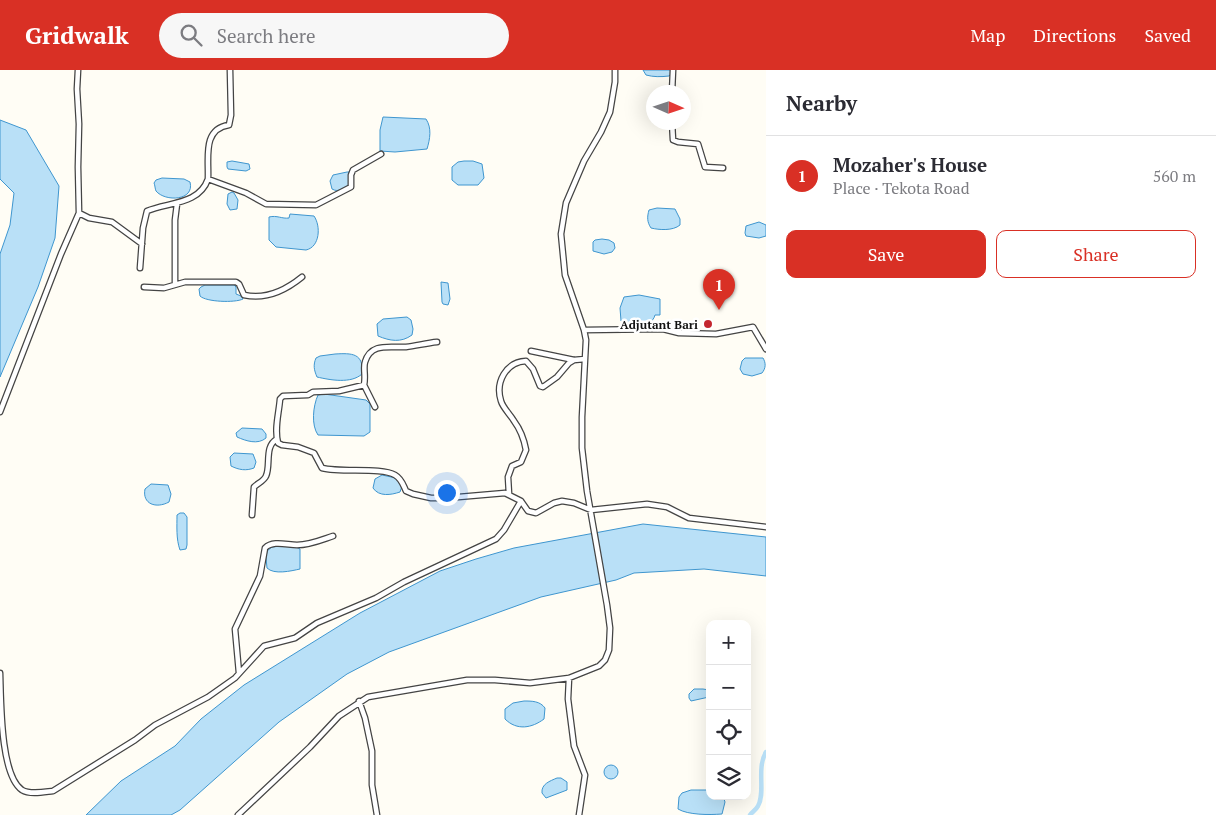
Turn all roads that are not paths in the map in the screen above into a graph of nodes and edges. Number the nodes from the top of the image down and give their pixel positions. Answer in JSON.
{"nodes":[{"id":1,"x":78,"y":70,"type":"edge"},
{"id":2,"x":230,"y":70,"type":"edge"},
{"id":3,"x":615,"y":70,"type":"edge"},
{"id":4,"x":674,"y":70,"type":"edge"},
{"id":5,"x":673,"y":85,"type":"edge"},
{"id":6,"x":672,"y":130,"type":"edge"},
{"id":7,"x":381,"y":154,"type":"dead end"},
{"id":8,"x":723,"y":168,"type":"dead end"},
{"id":9,"x":208,"y":179,"type":"junction"},
{"id":10,"x":177,"y":204,"type":"junction"},
{"id":11,"x":79,"y":212,"type":"junction"},
{"id":12,"x":142,"y":244,"type":"junction"},
{"id":13,"x":140,"y":268,"type":"dead end"},
{"id":14,"x":302,"y":277,"type":"dead end"},
{"id":15,"x":175,"y":284,"type":"junction"},
{"id":16,"x":144,"y":286,"type":"dead end"},
{"id":17,"x":584,"y":330,"type":"junction"},
{"id":18,"x":437,"y":342,"type":"dead end"},
{"id":19,"x":766,"y":349,"type":"edge"},
{"id":20,"x":531,"y":351,"type":"dead end"},
{"id":21,"x":585,"y":359,"type":"junction"},
{"id":22,"x":574,"y":360,"type":"junction"},
{"id":23,"x":364,"y":385,"type":"junction"},
{"id":24,"x":375,"y":407,"type":"dead end"},
{"id":25,"x":0,"y":412,"type":"edge"},
{"id":26,"x":277,"y":440,"type":"junction"},
{"id":27,"x":508,"y":494,"type":"junction"},
{"id":28,"x":521,"y":501,"type":"junction"},
{"id":29,"x":591,"y":510,"type":"junction"},
{"id":30,"x":252,"y":515,"type":"dead end"},
{"id":31,"x":766,"y":527,"type":"edge"},
{"id":32,"x":333,"y":536,"type":"dead end"},
{"id":33,"x":0,"y":673,"type":"edge"},
{"id":34,"x":239,"y":673,"type":"junction"},
{"id":35,"x":569,"y":678,"type":"junction"},
{"id":36,"x":360,"y":701,"type":"junction"},
{"id":37,"x":238,"y":815,"type":"edge"},
{"id":38,"x":377,"y":815,"type":"edge"},
{"id":39,"x":580,"y":815,"type":"edge"}],
"edges":[{"from":1,"to":11,"type":"street"},
{"from":2,"to":9,"type":"street"},
{"from":3,"to":17,"type":"street"},
{"from":4,"to":5,"type":"street"},
{"from":6,"to":8,"type":"street"},
{"from":7,"to":9,"type":"street"},
{"from":9,"to":10,"type":"street"},
{"from":10,"to":12,"type":"street"},
{"from":10,"to":15,"type":"street"},
{"from":11,"to":12,"type":"street"},
{"from":11,"to":25,"type":"street"},
{"from":12,"to":13,"type":"street"},
{"from":14,"to":15,"type":"street"},
{"from":15,"to":16,"type":"street"},
{"from":17,"to":19,"type":"street"},
{"from":17,"to":21,"type":"street"},
{"from":18,"to":23,"type":"street"},
{"from":20,"to":22,"type":"street"},
{"from":21,"to":22,"type":"street"},
{"from":21,"to":29,"type":"street"},
{"from":22,"to":27,"type":"street"},
{"from":23,"to":24,"type":"street"},
{"from":23,"to":26,"type":"street"},
{"from":26,"to":27,"type":"street"},
{"from":26,"to":30,"type":"street"},
{"from":27,"to":28,"type":"street"},
{"from":28,"to":29,"type":"street"},
{"from":28,"to":34,"type":"street"},
{"from":29,"to":31,"type":"street"},
{"from":29,"to":35,"type":"street"},
{"from":32,"to":34,"type":"street"},
{"from":33,"to":34,"type":"street"},
{"from":35,"to":36,"type":"street"},
{"from":35,"to":39,"type":"street"},
{"from":36,"to":37,"type":"street"},
{"from":36,"to":38,"type":"street"}]}
